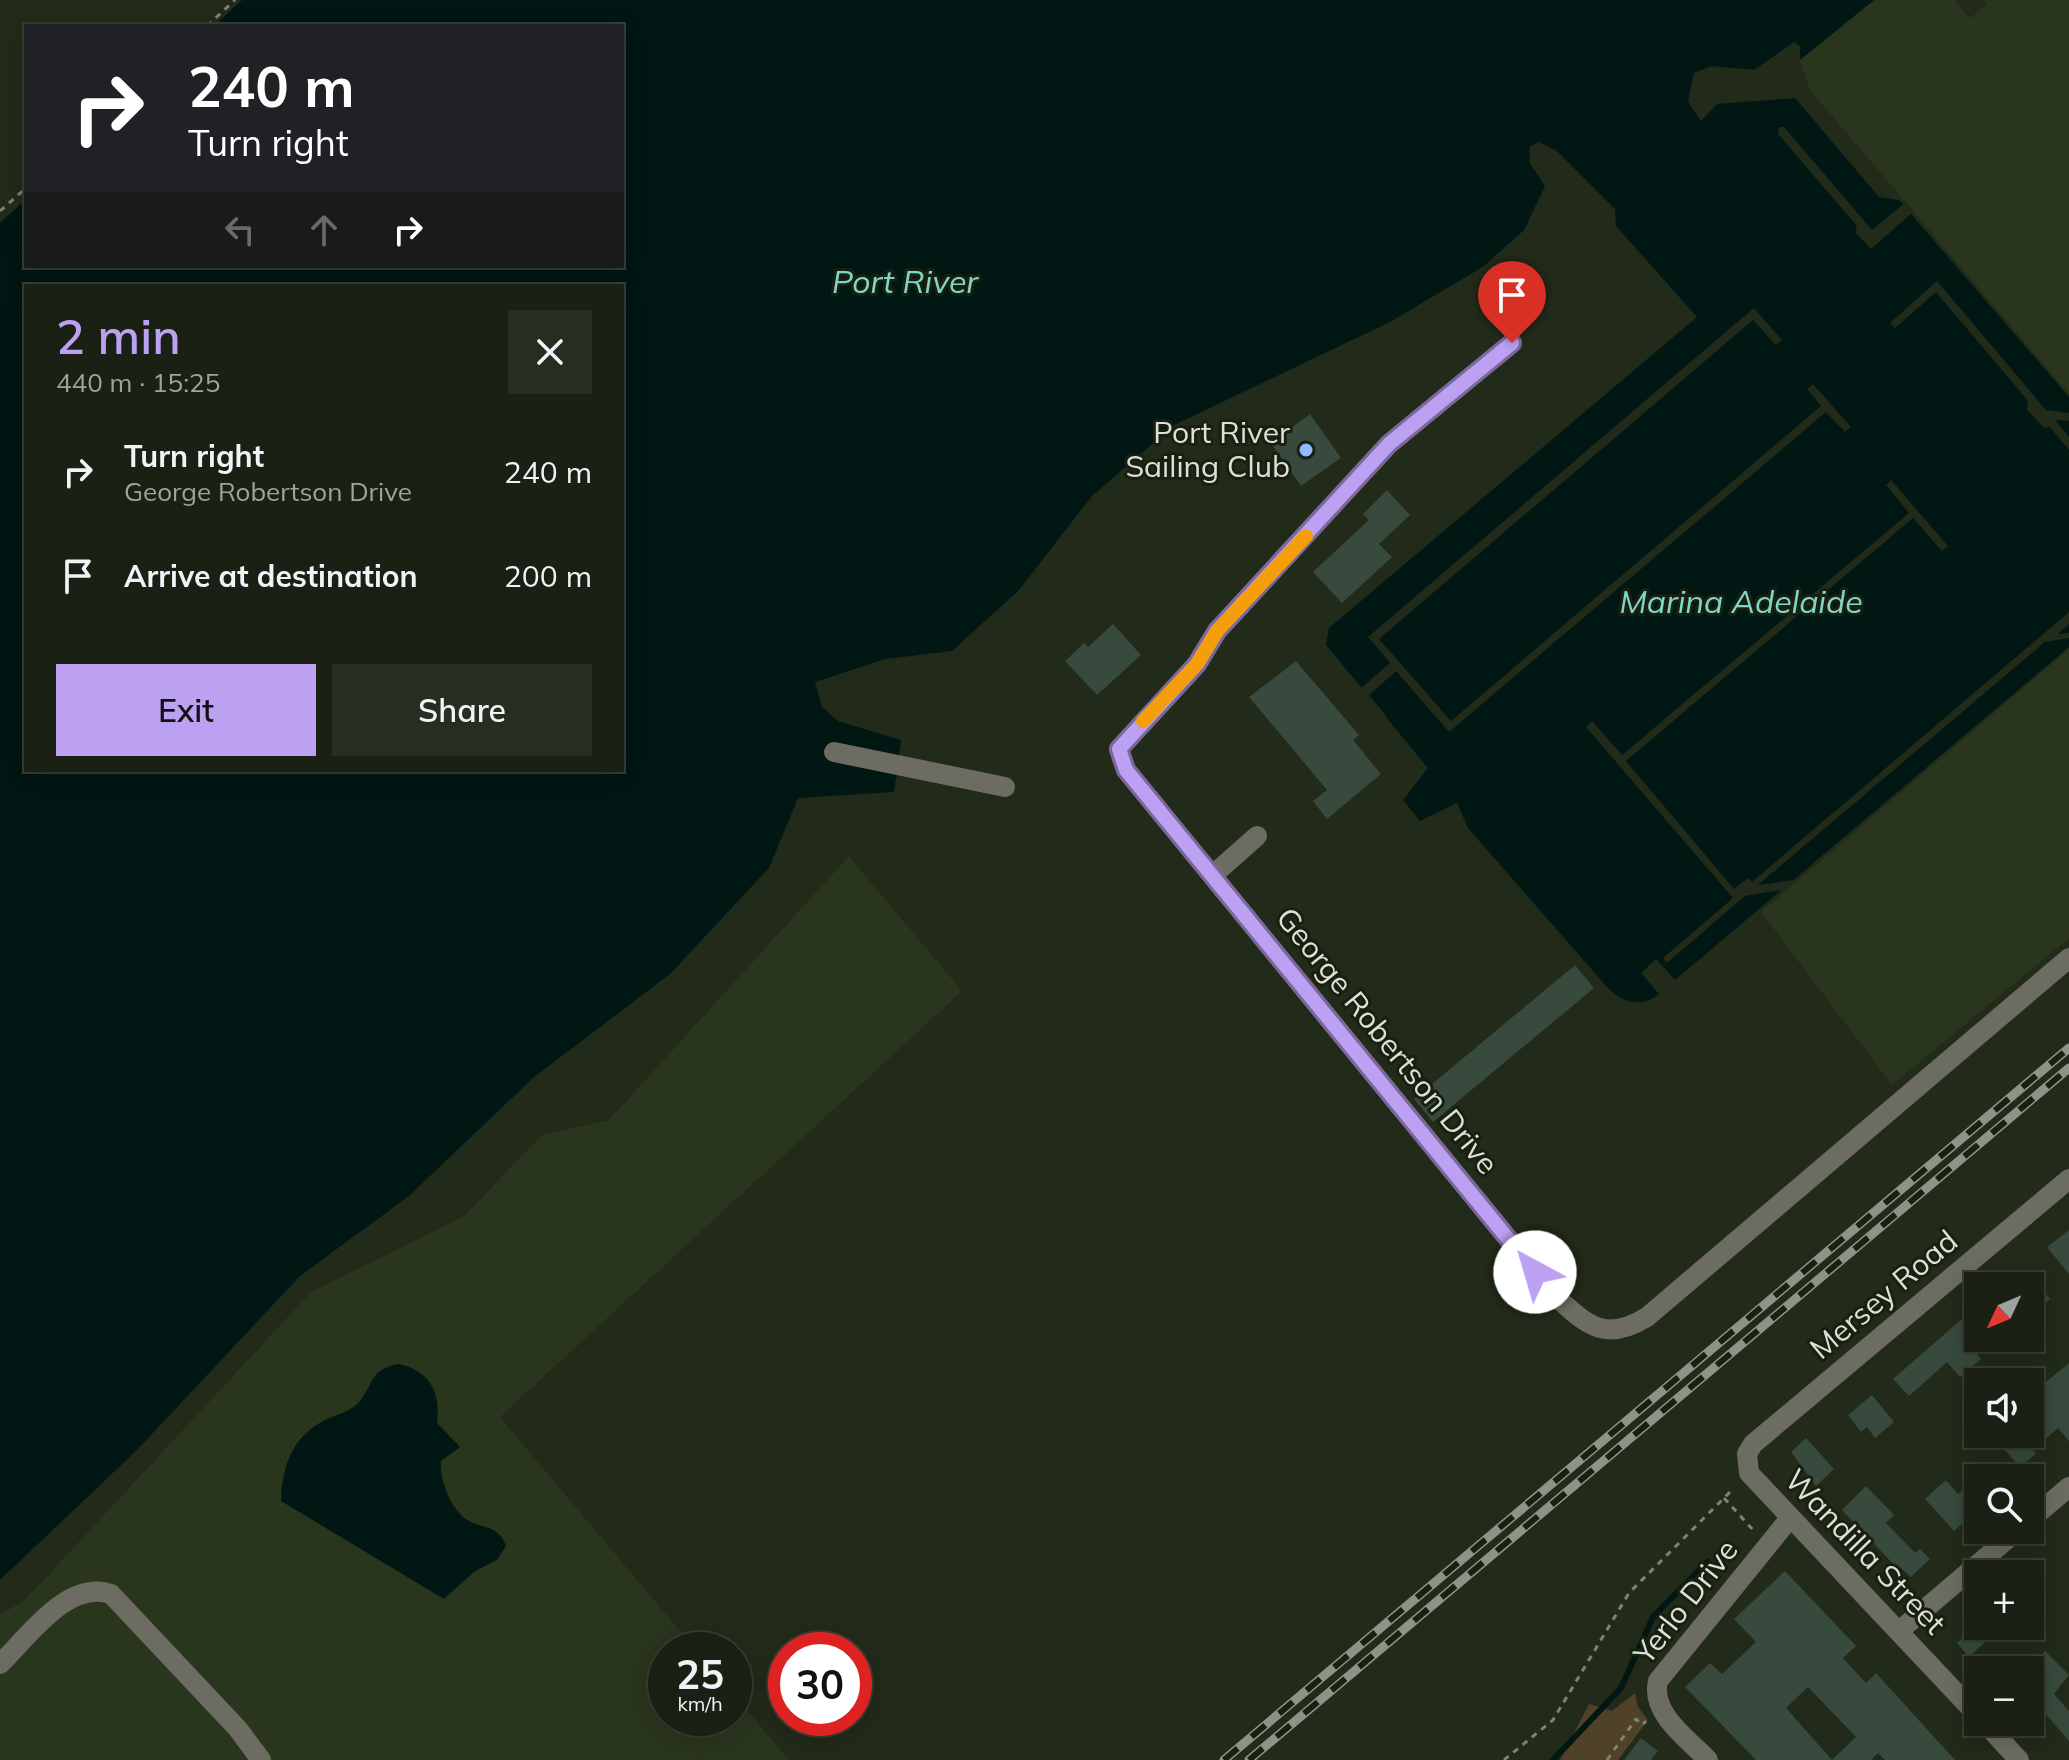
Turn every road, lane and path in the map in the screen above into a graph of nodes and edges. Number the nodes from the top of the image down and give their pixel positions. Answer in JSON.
{"nodes":[{"id":1,"x":235,"y":0,"type":"edge"},
{"id":2,"x":209,"y":24,"type":"edge"},
{"id":3,"x":24,"y":190,"type":"edge"},
{"id":4,"x":0,"y":211,"type":"edge"},
{"id":5,"x":1512,"y":343,"type":"dead end"},
{"id":6,"x":834,"y":752,"type":"dead end"},
{"id":7,"x":1005,"y":787,"type":"dead end"},
{"id":8,"x":1257,"y":836,"type":"dead end"},
{"id":9,"x":1213,"y":875,"type":"junction"},
{"id":10,"x":2069,"y":958,"type":"edge"},
{"id":11,"x":2069,"y":1179,"type":"edge"},
{"id":12,"x":1748,"y":1468,"type":"junction"},
{"id":13,"x":2069,"y":1487,"type":"edge"},
{"id":14,"x":1724,"y":1497,"type":"junction"},
{"id":15,"x":2044,"y":1508,"type":"edge"},
{"id":16,"x":1790,"y":1518,"type":"junction"},
{"id":17,"x":1756,"y":1534,"type":"dead end"},
{"id":18,"x":2002,"y":1544,"type":"edge"},
{"id":19,"x":1899,"y":1631,"type":"junction"},
{"id":20,"x":0,"y":1664,"type":"edge"},
{"id":21,"x":1964,"y":1701,"type":"edge"},
{"id":22,"x":1646,"y":1721,"type":"dead end"},
{"id":23,"x":1997,"y":1736,"type":"edge"},
{"id":24,"x":261,"y":1760,"type":"edge"},
{"id":25,"x":1504,"y":1760,"type":"edge"},
{"id":26,"x":1607,"y":1760,"type":"edge"},
{"id":27,"x":1708,"y":1760,"type":"edge"},
{"id":28,"x":2019,"y":1760,"type":"edge"}],
"edges":[{"from":1,"to":2,"type":"path"},
{"from":3,"to":4,"type":"path"},
{"from":5,"to":9,"type":"street","name":"George Robertson Drive"},
{"from":6,"to":7,"type":"street"},
{"from":8,"to":9,"type":"street"},
{"from":9,"to":10,"type":"street","name":"George Robertson Drive"},
{"from":11,"to":12,"type":"street","name":"Mersey Road"},
{"from":12,"to":14,"type":"path"},
{"from":12,"to":16,"type":"street","name":"Wandilla Street"},
{"from":13,"to":15,"type":"street"},
{"from":14,"to":17,"type":"path"},
{"from":14,"to":25,"type":"path"},
{"from":16,"to":19,"type":"street","name":"Wandilla Street"},
{"from":16,"to":27,"type":"street","name":"Yerlo Drive"},
{"from":18,"to":19,"type":"street"},
{"from":19,"to":21,"type":"street","name":"Wandilla Street"},
{"from":20,"to":24,"type":"street"},
{"from":22,"to":26,"type":"path"},
{"from":23,"to":28,"type":"street"}]}
